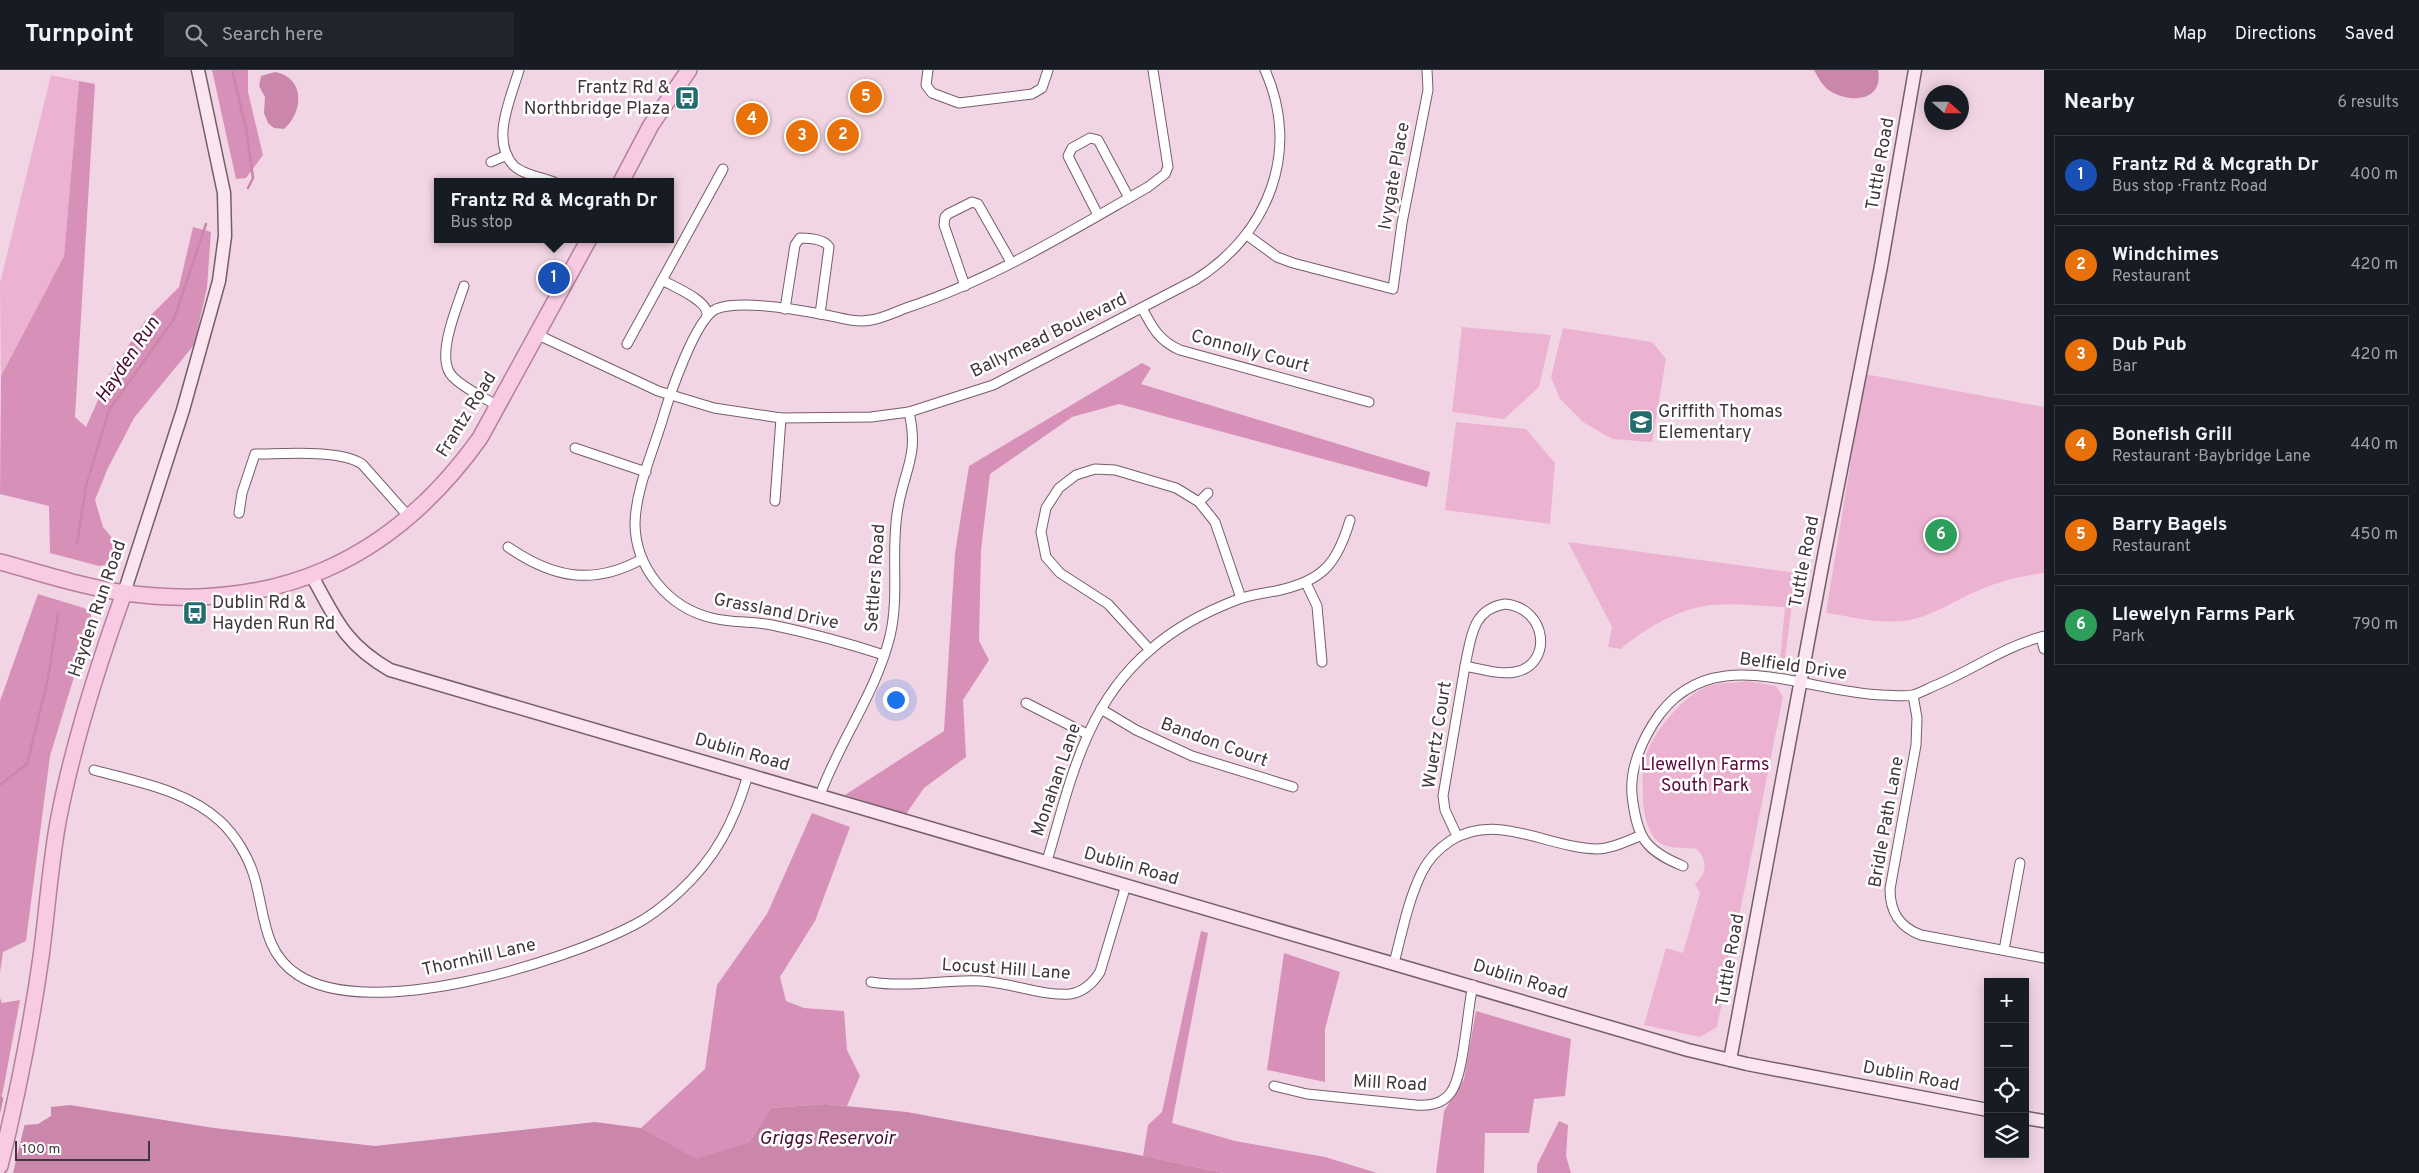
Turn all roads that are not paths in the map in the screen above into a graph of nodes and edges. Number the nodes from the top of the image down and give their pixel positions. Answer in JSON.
{"nodes":[{"id":1,"x":198,"y":70,"type":"edge"},
{"id":2,"x":519,"y":70,"type":"edge"},
{"id":3,"x":689,"y":70,"type":"edge"},
{"id":4,"x":1048,"y":70,"type":"edge"},
{"id":5,"x":1154,"y":70,"type":"edge"},
{"id":6,"x":1265,"y":70,"type":"edge"},
{"id":7,"x":1427,"y":70,"type":"edge"},
{"id":8,"x":1915,"y":70,"type":"edge"},
{"id":9,"x":927,"y":72,"type":"edge"},
{"id":10,"x":507,"y":155,"type":"junction"},
{"id":11,"x":491,"y":162,"type":"dead end"},
{"id":12,"x":723,"y":169,"type":"dead end"},
{"id":13,"x":542,"y":178,"type":"edge"},
{"id":14,"x":623,"y":178,"type":"edge"},
{"id":15,"x":1129,"y":198,"type":"junction"},
{"id":16,"x":1098,"y":215,"type":"junction"},
{"id":17,"x":1247,"y":235,"type":"junction"},
{"id":18,"x":587,"y":243,"type":"edge"},
{"id":19,"x":1011,"y":262,"type":"junction"},
{"id":20,"x":662,"y":280,"type":"junction"},
{"id":21,"x":464,"y":286,"type":"dead end"},
{"id":22,"x":965,"y":286,"type":"junction"},
{"id":23,"x":1142,"y":308,"type":"junction"},
{"id":24,"x":785,"y":310,"type":"junction"},
{"id":25,"x":820,"y":314,"type":"junction"},
{"id":26,"x":707,"y":316,"type":"junction"},
{"id":27,"x":536,"y":334,"type":"junction"},
{"id":28,"x":627,"y":344,"type":"dead end"},
{"id":29,"x":670,"y":396,"type":"junction"},
{"id":30,"x":1369,"y":402,"type":"dead end"},
{"id":31,"x":498,"y":406,"type":"junction"},
{"id":32,"x":909,"y":412,"type":"junction"},
{"id":33,"x":781,"y":418,"type":"junction"},
{"id":34,"x":575,"y":448,"type":"dead end"},
{"id":35,"x":646,"y":472,"type":"junction"},
{"id":36,"x":1208,"y":494,"type":"dead end"},
{"id":37,"x":775,"y":501,"type":"dead end"},
{"id":38,"x":1199,"y":502,"type":"junction"},
{"id":39,"x":239,"y":513,"type":"dead end"},
{"id":40,"x":409,"y":517,"type":"junction"},
{"id":41,"x":1350,"y":520,"type":"dead end"},
{"id":42,"x":508,"y":547,"type":"dead end"},
{"id":43,"x":642,"y":559,"type":"junction"},
{"id":44,"x":0,"y":562,"type":"edge"},
{"id":45,"x":312,"y":576,"type":"junction"},
{"id":46,"x":1306,"y":583,"type":"junction"},
{"id":47,"x":124,"y":593,"type":"junction"},
{"id":48,"x":1241,"y":598,"type":"junction"},
{"id":49,"x":2042,"y":636,"type":"edge"},
{"id":50,"x":2044,"y":649,"type":"edge"},
{"id":51,"x":1150,"y":650,"type":"junction"},
{"id":52,"x":884,"y":655,"type":"junction"},
{"id":53,"x":1322,"y":662,"type":"dead end"},
{"id":54,"x":1465,"y":666,"type":"junction"},
{"id":55,"x":1800,"y":682,"type":"junction"},
{"id":56,"x":1913,"y":695,"type":"junction"},
{"id":57,"x":1026,"y":703,"type":"dead end"},
{"id":58,"x":1101,"y":709,"type":"junction"},
{"id":59,"x":1087,"y":734,"type":"junction"},
{"id":60,"x":94,"y":770,"type":"dead end"},
{"id":61,"x":748,"y":775,"type":"junction"},
{"id":62,"x":1293,"y":787,"type":"dead end"},
{"id":63,"x":820,"y":795,"type":"junction"},
{"id":64,"x":1457,"y":836,"type":"junction"},
{"id":65,"x":1640,"y":836,"type":"junction"},
{"id":66,"x":1047,"y":861,"type":"junction"},
{"id":67,"x":2020,"y":863,"type":"dead end"},
{"id":68,"x":1683,"y":866,"type":"dead end"},
{"id":69,"x":1126,"y":885,"type":"junction"},
{"id":70,"x":2004,"y":950,"type":"junction"},
{"id":71,"x":2044,"y":958,"type":"edge"},
{"id":72,"x":1394,"y":963,"type":"junction"},
{"id":73,"x":871,"y":982,"type":"dead end"},
{"id":74,"x":1473,"y":985,"type":"junction"},
{"id":75,"x":1730,"y":1060,"type":"junction"},
{"id":76,"x":1274,"y":1086,"type":"dead end"},
{"id":77,"x":1984,"y":1109,"type":"edge"},
{"id":78,"x":2029,"y":1119,"type":"edge"},
{"id":79,"x":2044,"y":1121,"type":"edge"},
{"id":80,"x":0,"y":1166,"type":"edge"}],
"edges":[{"from":1,"to":47,"type":"main road","name":"Hayden Run Road"},
{"from":2,"to":10,"type":"street"},
{"from":3,"to":14,"type":"main road"},
{"from":4,"to":9,"type":"street"},
{"from":5,"to":15,"type":"street"},
{"from":6,"to":17,"type":"street","name":"Ballymead Boulevard"},
{"from":7,"to":17,"type":"street","name":"Ivygate Place"},
{"from":8,"to":55,"type":"main road","name":"Tuttle Road"},
{"from":10,"to":11,"type":"street"},
{"from":10,"to":13,"type":"street"},
{"from":12,"to":20,"type":"street"},
{"from":15,"to":16,"type":"street"},
{"from":15,"to":16,"type":"street"},
{"from":16,"to":19,"type":"street"},
{"from":17,"to":23,"type":"street","name":"Ballymead Boulevard"},
{"from":18,"to":27,"type":"main road","name":"Frantz Road"},
{"from":19,"to":22,"type":"street"},
{"from":19,"to":22,"type":"street"},
{"from":20,"to":26,"type":"street"},
{"from":20,"to":28,"type":"street"},
{"from":21,"to":31,"type":"street"},
{"from":22,"to":25,"type":"street"},
{"from":23,"to":30,"type":"street","name":"Connolly Court"},
{"from":23,"to":32,"type":"street","name":"Ballymead Boulevard"},
{"from":24,"to":25,"type":"street"},
{"from":24,"to":25,"type":"street"},
{"from":24,"to":26,"type":"street"},
{"from":26,"to":29,"type":"street","name":"Grassland Drive"},
{"from":27,"to":29,"type":"street","name":"Ballymead Boulevard"},
{"from":27,"to":31,"type":"main road","name":"Frantz Road"},
{"from":29,"to":33,"type":"street","name":"Ballymead Boulevard"},
{"from":29,"to":35,"type":"street","name":"Grassland Drive"},
{"from":31,"to":40,"type":"main road","name":"Frantz Road"},
{"from":32,"to":33,"type":"street","name":"Ballymead Boulevard"},
{"from":32,"to":52,"type":"street","name":"Settlers Road"},
{"from":33,"to":37,"type":"street"},
{"from":34,"to":35,"type":"street"},
{"from":35,"to":43,"type":"street","name":"Grassland Drive"},
{"from":36,"to":38,"type":"street"},
{"from":38,"to":48,"type":"street"},
{"from":38,"to":51,"type":"street"},
{"from":39,"to":40,"type":"street"},
{"from":40,"to":45,"type":"main road","name":"Frantz Road"},
{"from":41,"to":46,"type":"street","name":"Monahan Lane"},
{"from":42,"to":43,"type":"street"},
{"from":43,"to":52,"type":"street","name":"Grassland Drive"},
{"from":44,"to":47,"type":"main road"},
{"from":45,"to":47,"type":"main road","name":"Frantz Road"},
{"from":45,"to":61,"type":"main road","name":"Dublin Road"},
{"from":46,"to":48,"type":"street","name":"Monahan Lane"},
{"from":46,"to":53,"type":"street"},
{"from":47,"to":80,"type":"main road","name":"Hayden Run Road"},
{"from":48,"to":51,"type":"street","name":"Monahan Lane"},
{"from":49,"to":50,"type":"street"},
{"from":49,"to":56,"type":"street","name":"Belfield Drive"},
{"from":51,"to":58,"type":"street","name":"Monahan Lane"},
{"from":52,"to":63,"type":"street","name":"Settlers Road"},
{"from":54,"to":54,"type":"street","name":"Wuertz Court"},
{"from":54,"to":64,"type":"street","name":"Wuertz Court"},
{"from":55,"to":56,"type":"street","name":"Belfield Drive"},
{"from":55,"to":65,"type":"street","name":"Belfield Drive"},
{"from":55,"to":75,"type":"main road","name":"Tuttle Road"},
{"from":56,"to":70,"type":"street","name":"Bridle Path Lane"},
{"from":57,"to":59,"type":"street"},
{"from":58,"to":59,"type":"street","name":"Monahan Lane"},
{"from":58,"to":62,"type":"street","name":"Bandon Court"},
{"from":59,"to":66,"type":"street","name":"Monahan Lane"},
{"from":60,"to":61,"type":"street","name":"Thornhill Lane"},
{"from":61,"to":63,"type":"main road","name":"Dublin Road"},
{"from":63,"to":66,"type":"main road","name":"Dublin Road"},
{"from":64,"to":65,"type":"street"},
{"from":64,"to":72,"type":"street"},
{"from":65,"to":68,"type":"street"},
{"from":66,"to":69,"type":"main road","name":"Dublin Road"},
{"from":67,"to":70,"type":"street"},
{"from":69,"to":72,"type":"main road","name":"Dublin Road"},
{"from":69,"to":73,"type":"street","name":"Locust Hill Lane"},
{"from":70,"to":71,"type":"street","name":"Bridle Path Lane"},
{"from":72,"to":74,"type":"main road","name":"Dublin Road"},
{"from":74,"to":75,"type":"main road","name":"Dublin Road"},
{"from":74,"to":76,"type":"street","name":"Mill Road"},
{"from":75,"to":77,"type":"main road","name":"Dublin Road"},
{"from":78,"to":79,"type":"main road"}]}
